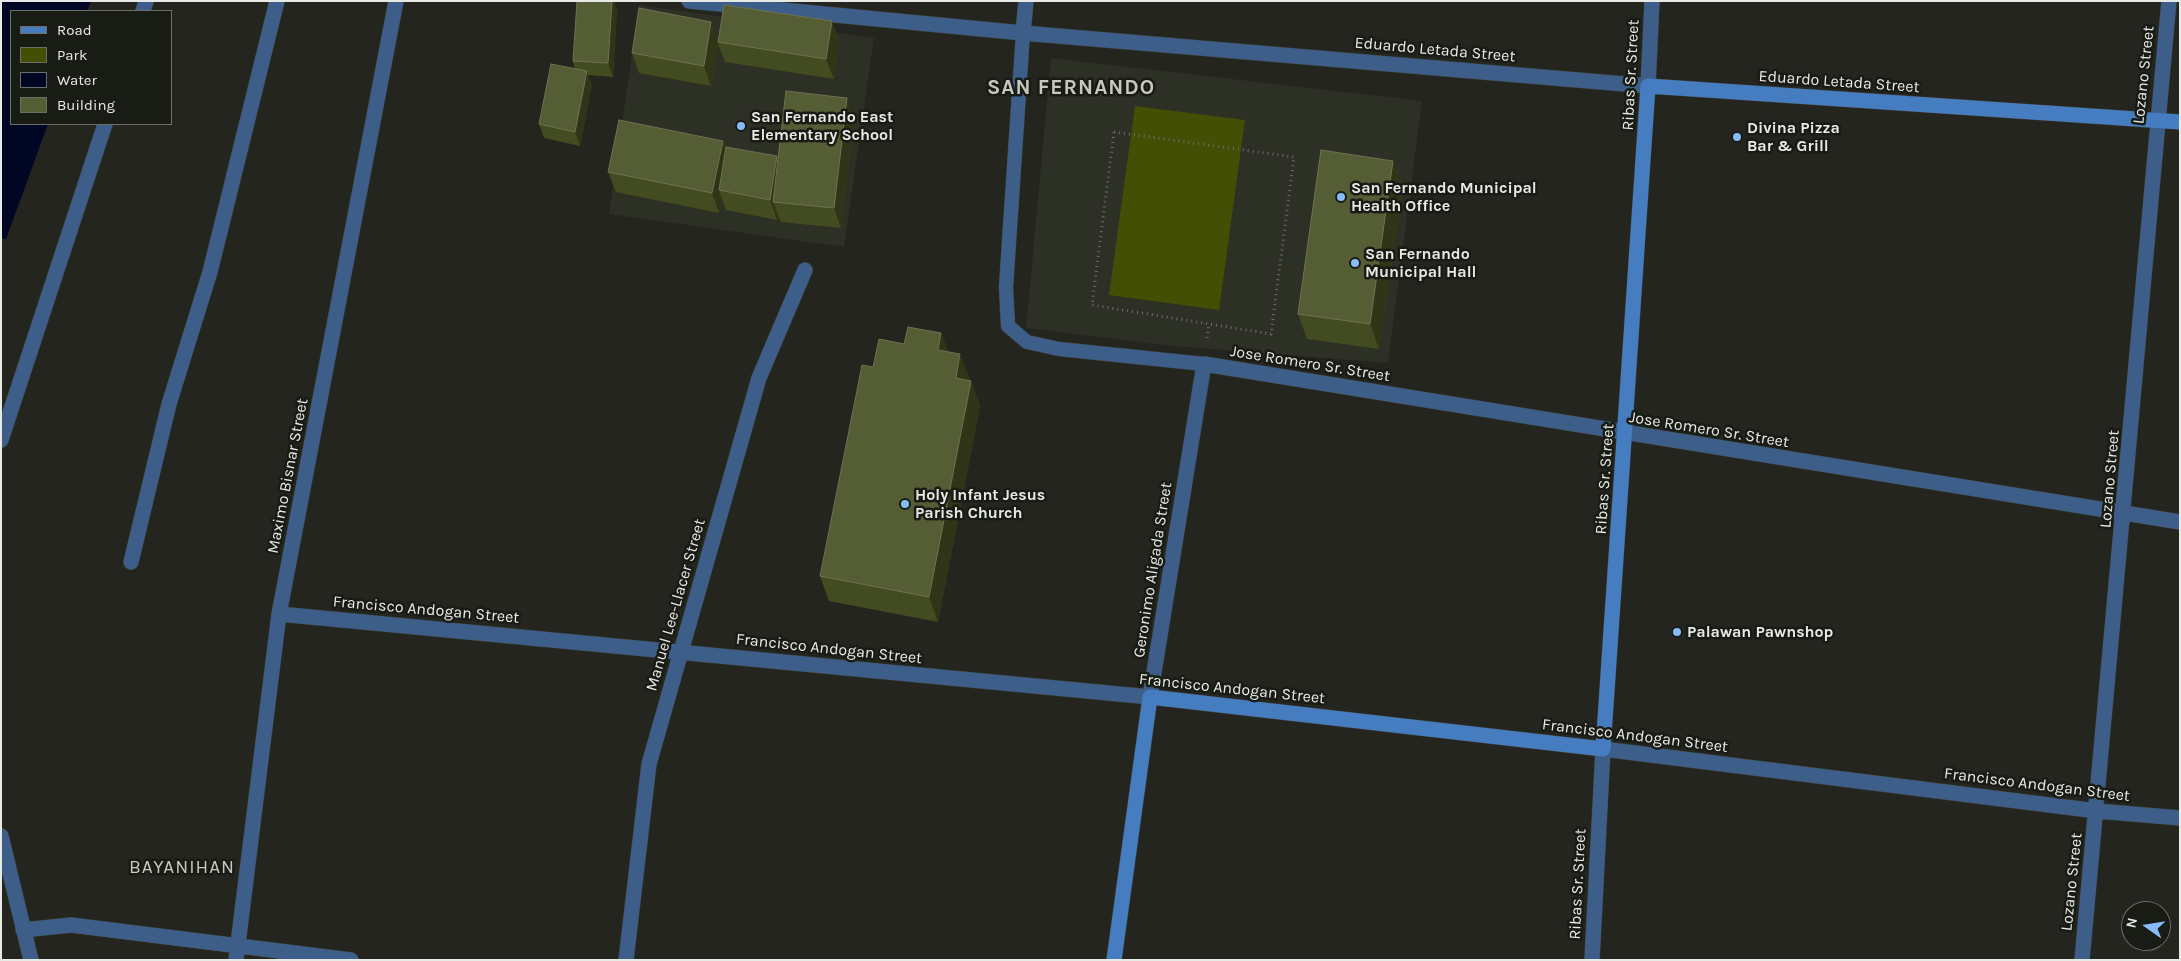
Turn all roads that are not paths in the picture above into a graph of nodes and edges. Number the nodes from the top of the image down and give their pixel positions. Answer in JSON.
{"nodes":[{"id":1,"x":278,"y":1,"type":"edge"},
{"id":2,"x":396,"y":1,"type":"edge"},
{"id":3,"x":688,"y":1,"type":"edge"},
{"id":4,"x":1026,"y":1,"type":"edge"},
{"id":5,"x":1652,"y":1,"type":"edge"},
{"id":6,"x":2169,"y":1,"type":"edge"},
{"id":7,"x":1023,"y":33,"type":"junction"},
{"id":8,"x":1648,"y":86,"type":"junction"},
{"id":9,"x":2157,"y":122,"type":"junction"},
{"id":10,"x":2180,"y":122,"type":"edge"},
{"id":11,"x":106,"y":125,"type":"edge"},
{"id":12,"x":805,"y":270,"type":"dead end"},
{"id":13,"x":1204,"y":364,"type":"junction"},
{"id":14,"x":1626,"y":434,"type":"junction"},
{"id":15,"x":1,"y":440,"type":"edge"},
{"id":16,"x":2124,"y":514,"type":"junction"},
{"id":17,"x":2180,"y":522,"type":"edge"},
{"id":18,"x":132,"y":562,"type":"dead end"},
{"id":19,"x":279,"y":614,"type":"junction"},
{"id":20,"x":680,"y":652,"type":"junction"},
{"id":21,"x":1150,"y":697,"type":"junction"},
{"id":22,"x":1603,"y":749,"type":"junction"},
{"id":23,"x":2097,"y":811,"type":"junction"},
{"id":24,"x":2180,"y":818,"type":"edge"},
{"id":25,"x":1,"y":836,"type":"edge"},
{"id":26,"x":23,"y":930,"type":"junction"},
{"id":27,"x":236,"y":953,"type":"edge"},
{"id":28,"x":31,"y":960,"type":"edge"},
{"id":29,"x":351,"y":960,"type":"edge"},
{"id":30,"x":626,"y":960,"type":"edge"},
{"id":31,"x":1114,"y":960,"type":"edge"},
{"id":32,"x":1592,"y":960,"type":"edge"},
{"id":33,"x":2082,"y":960,"type":"edge"}],
"edges":[{"from":1,"to":18,"type":"street"},
{"from":2,"to":19,"type":"street","name":"Maximo Bisnar Street"},
{"from":3,"to":7,"type":"street","name":"Eduardo Letada Street"},
{"from":4,"to":7,"type":"street"},
{"from":5,"to":8,"type":"street","name":"Ribas Sr. Street"},
{"from":6,"to":9,"type":"street","name":"Lozano Street"},
{"from":7,"to":8,"type":"street","name":"Eduardo Letada Street"},
{"from":7,"to":13,"type":"lane"},
{"from":8,"to":9,"type":"main road","name":"Eduardo Letada Street"},
{"from":8,"to":14,"type":"main road","name":"Ribas Sr. Street"},
{"from":9,"to":10,"type":"main road","name":"Eduardo Letada Street"},
{"from":9,"to":16,"type":"street","name":"Lozano Street"},
{"from":11,"to":15,"type":"street"},
{"from":12,"to":20,"type":"street","name":"Manuel Lee-Llacer Street"},
{"from":13,"to":14,"type":"street","name":"Jose Romero Sr. Street"},
{"from":13,"to":21,"type":"street","name":"Geronimo Aligada Street"},
{"from":14,"to":16,"type":"street","name":"Jose Romero Sr. Street"},
{"from":14,"to":22,"type":"main road","name":"Ribas Sr. Street"},
{"from":16,"to":17,"type":"street","name":"Jose Romero Sr. Street"},
{"from":16,"to":23,"type":"street","name":"Lozano Street"},
{"from":19,"to":20,"type":"street","name":"Francisco Andogan Street"},
{"from":19,"to":27,"type":"street","name":"Maximo Bisnar Street"},
{"from":20,"to":21,"type":"street","name":"Francisco Andogan Street"},
{"from":20,"to":30,"type":"street","name":"Manuel Lee-Llacer Street"},
{"from":21,"to":22,"type":"main road","name":"Francisco Andogan Street"},
{"from":21,"to":31,"type":"main road","name":"Geronimo Aligada Street"},
{"from":22,"to":23,"type":"street","name":"Francisco Andogan Street"},
{"from":22,"to":32,"type":"street","name":"Ribas Sr. Street"},
{"from":23,"to":24,"type":"street","name":"Francisco Andogan Street"},
{"from":23,"to":33,"type":"street","name":"Lozano Street"},
{"from":25,"to":26,"type":"street"},
{"from":26,"to":27,"type":"street"},
{"from":26,"to":28,"type":"street"},
{"from":27,"to":29,"type":"street"}]}
